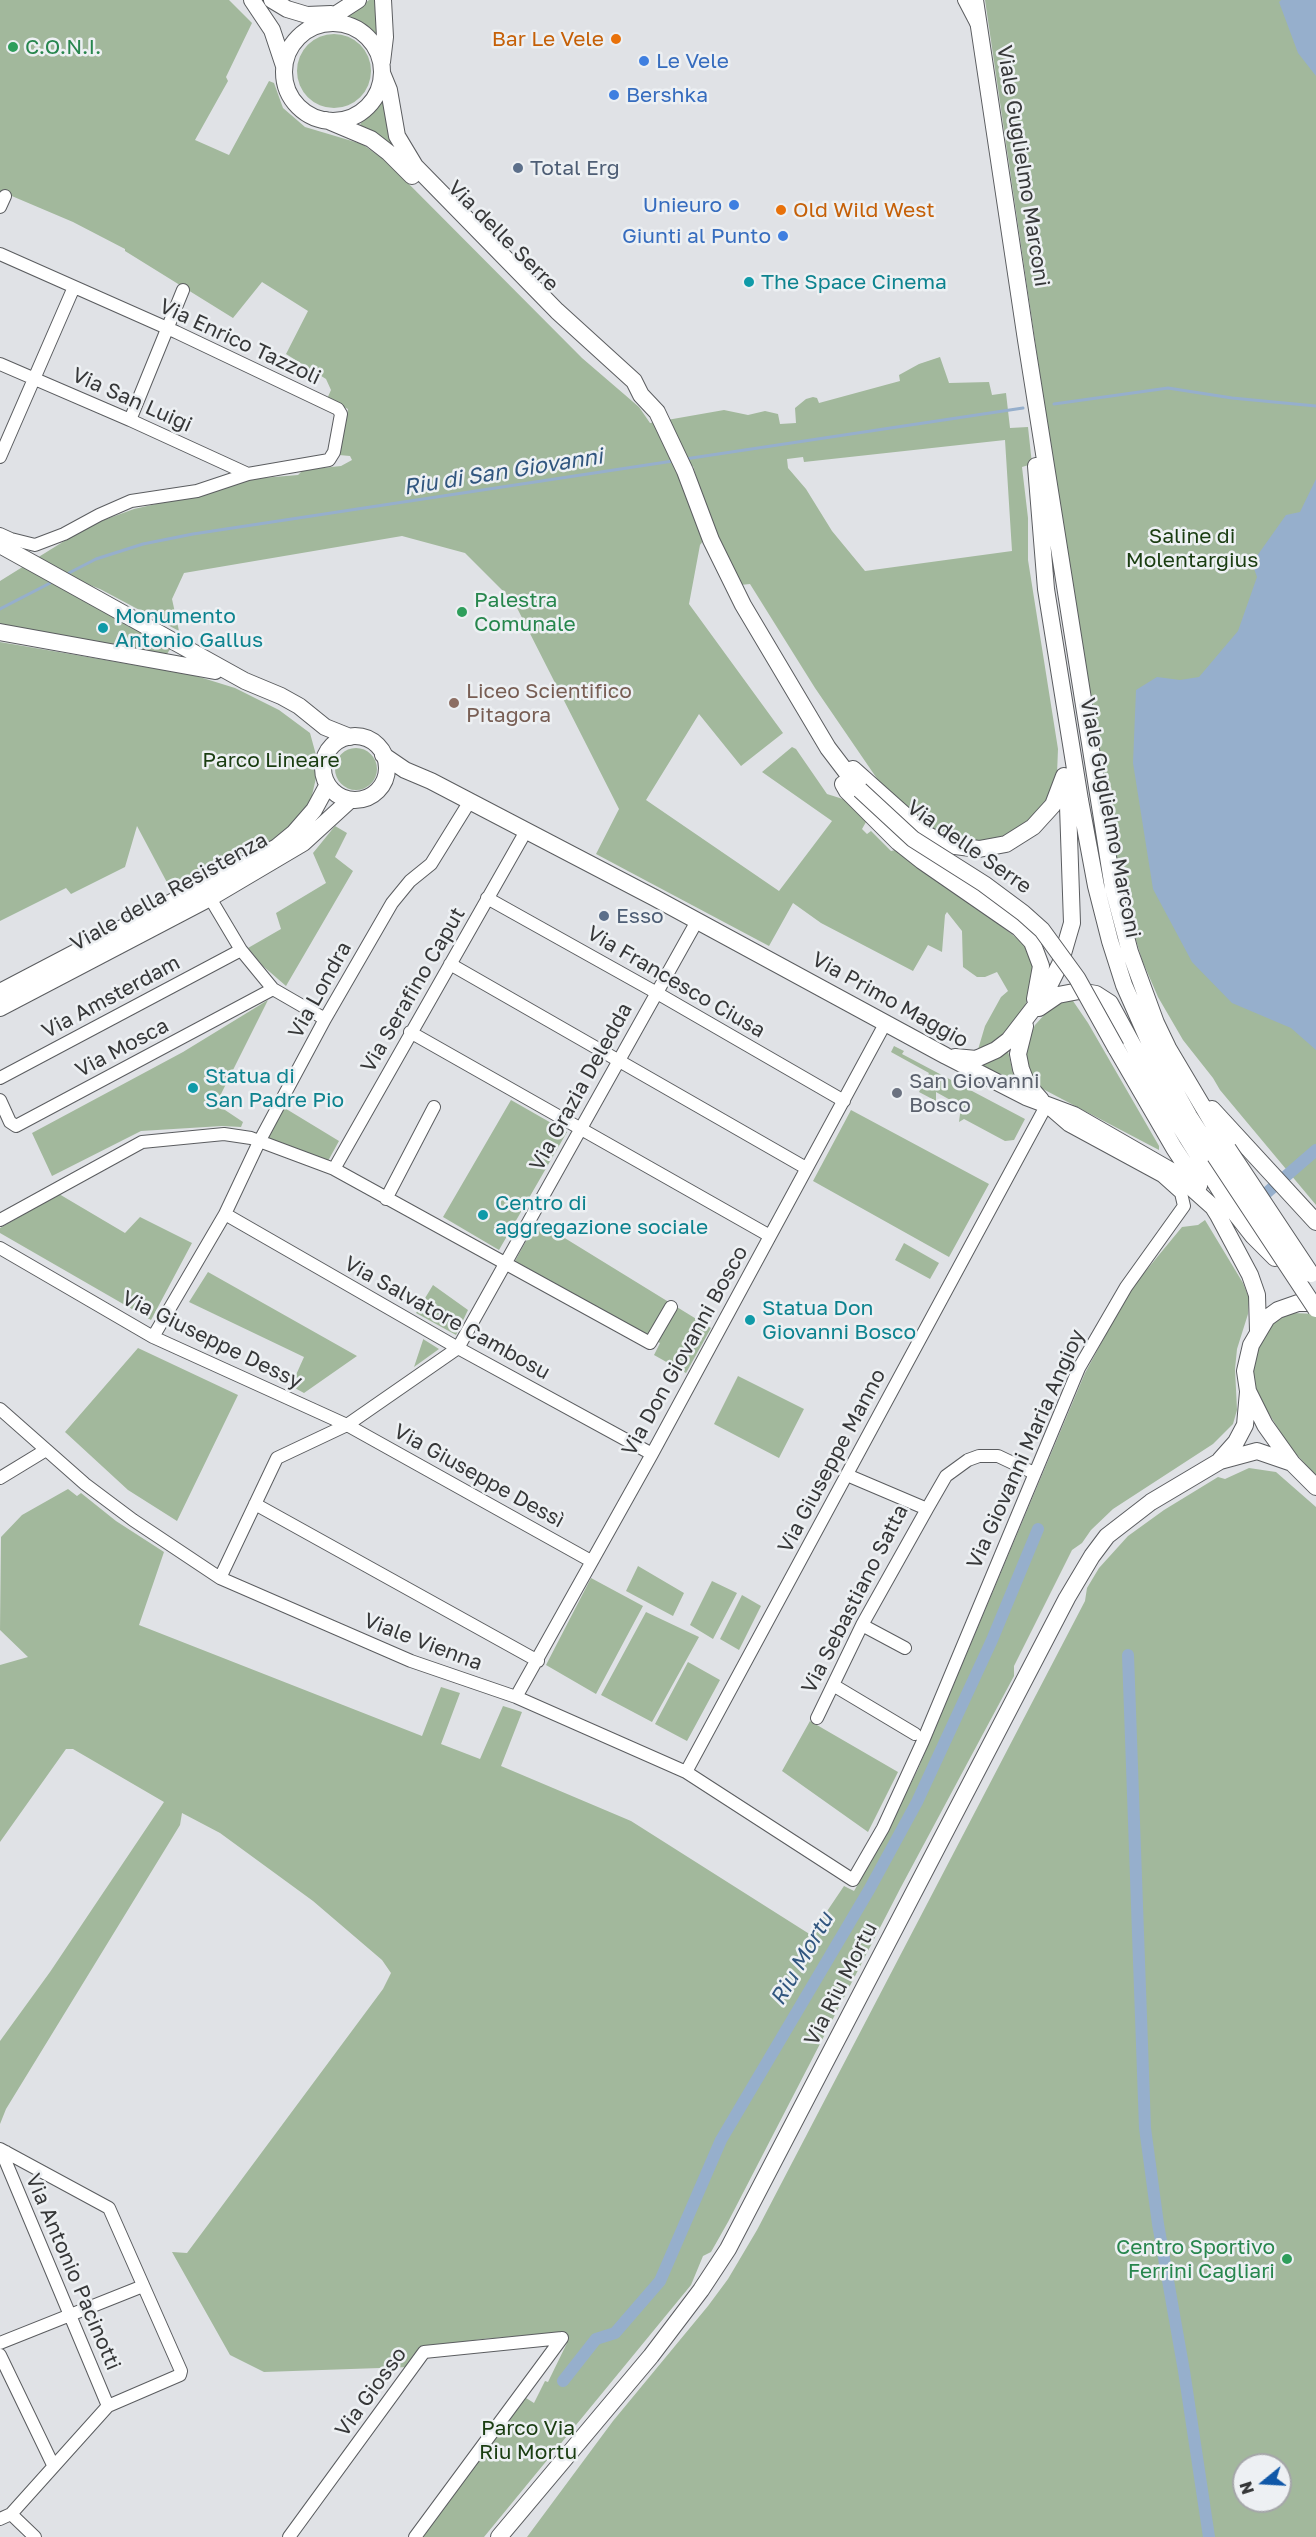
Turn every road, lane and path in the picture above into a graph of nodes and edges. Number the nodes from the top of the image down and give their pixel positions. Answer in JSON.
{"nodes":[{"id":1,"x":252,"y":0,"type":"edge"},
{"id":2,"x":262,"y":0,"type":"edge"},
{"id":3,"x":272,"y":0,"type":"edge"},
{"id":4,"x":358,"y":0,"type":"edge"},
{"id":5,"x":382,"y":0,"type":"edge"},
{"id":6,"x":964,"y":0,"type":"edge"},
{"id":7,"x":975,"y":0,"type":"edge"},
{"id":8,"x":338,"y":14,"type":"junction"},
{"id":9,"x":320,"y":25,"type":"junction"},
{"id":10,"x":979,"y":27,"type":"junction"},
{"id":11,"x":284,"y":66,"type":"junction"},
{"id":12,"x":382,"y":69,"type":"junction"},
{"id":13,"x":326,"y":120,"type":"junction"},
{"id":14,"x":0,"y":254,"type":"edge"},
{"id":15,"x":74,"y":288,"type":"junction"},
{"id":16,"x":183,"y":290,"type":"dead end"},
{"id":17,"x":166,"y":328,"type":"junction"},
{"id":18,"x":1026,"y":340,"type":"junction"},
{"id":19,"x":0,"y":364,"type":"edge"},
{"id":20,"x":34,"y":378,"type":"junction"},
{"id":21,"x":641,"y":395,"type":"junction"},
{"id":22,"x":130,"y":420,"type":"junction"},
{"id":23,"x":0,"y":457,"type":"edge"},
{"id":24,"x":248,"y":474,"type":"junction"},
{"id":25,"x":0,"y":534,"type":"edge"},
{"id":26,"x":0,"y":545,"type":"edge"},
{"id":27,"x":1046,"y":589,"type":"junction"},
{"id":28,"x":4,"y":632,"type":"edge"},
{"id":29,"x":245,"y":681,"type":"junction"},
{"id":30,"x":311,"y":715,"type":"junction"},
{"id":31,"x":350,"y":737,"type":"junction"},
{"id":32,"x":383,"y":755,"type":"junction"},
{"id":33,"x":325,"y":756,"type":"junction"},
{"id":34,"x":837,"y":762,"type":"junction"},
{"id":35,"x":1067,"y":770,"type":"junction"},
{"id":36,"x":421,"y":777,"type":"junction"},
{"id":37,"x":382,"y":784,"type":"junction"},
{"id":38,"x":327,"y":786,"type":"junction"},
{"id":39,"x":350,"y":800,"type":"junction"},
{"id":40,"x":470,"y":801,"type":"junction"},
{"id":41,"x":526,"y":831,"type":"junction"},
{"id":42,"x":210,"y":898,"type":"junction"},
{"id":43,"x":487,"y":898,"type":"junction"},
{"id":44,"x":697,"y":921,"type":"junction"},
{"id":45,"x":241,"y":950,"type":"junction"},
{"id":46,"x":450,"y":964,"type":"junction"},
{"id":47,"x":273,"y":988,"type":"junction"},
{"id":48,"x":0,"y":992,"type":"edge"},
{"id":49,"x":657,"y":993,"type":"junction"},
{"id":50,"x":0,"y":1008,"type":"edge"},
{"id":51,"x":1028,"y":1018,"type":"junction"},
{"id":52,"x":325,"y":1019,"type":"junction"},
{"id":53,"x":886,"y":1022,"type":"junction"},
{"id":54,"x":410,"y":1032,"type":"junction"},
{"id":55,"x":946,"y":1056,"type":"junction"},
{"id":56,"x":619,"y":1060,"type":"junction"},
{"id":57,"x":0,"y":1078,"type":"edge"},
{"id":58,"x":1194,"y":1092,"type":"junction"},
{"id":59,"x":0,"y":1100,"type":"edge"},
{"id":60,"x":844,"y":1101,"type":"junction"},
{"id":61,"x":1046,"y":1106,"type":"junction"},
{"id":62,"x":434,"y":1107,"type":"dead end"},
{"id":63,"x":580,"y":1129,"type":"junction"},
{"id":64,"x":260,"y":1142,"type":"junction"},
{"id":65,"x":1222,"y":1152,"type":"junction"},
{"id":66,"x":806,"y":1168,"type":"junction"},
{"id":67,"x":334,"y":1169,"type":"junction"},
{"id":68,"x":386,"y":1199,"type":"junction"},
{"id":69,"x":1216,"y":1211,"type":"junction"},
{"id":70,"x":225,"y":1214,"type":"junction"},
{"id":71,"x":0,"y":1220,"type":"edge"},
{"id":72,"x":1316,"y":1222,"type":"edge"},
{"id":73,"x":770,"y":1236,"type":"junction"},
{"id":74,"x":0,"y":1248,"type":"edge"},
{"id":75,"x":1275,"y":1258,"type":"junction"},
{"id":76,"x":505,"y":1263,"type":"junction"},
{"id":77,"x":1313,"y":1285,"type":"edge"},
{"id":78,"x":671,"y":1307,"type":"dead end"},
{"id":79,"x":1316,"y":1309,"type":"edge"},
{"id":80,"x":1257,"y":1331,"type":"junction"},
{"id":81,"x":153,"y":1337,"type":"junction"},
{"id":82,"x":458,"y":1348,"type":"junction"},
{"id":83,"x":1248,"y":1391,"type":"junction"},
{"id":84,"x":0,"y":1409,"type":"edge"},
{"id":85,"x":347,"y":1425,"type":"junction"},
{"id":86,"x":46,"y":1450,"type":"junction"},
{"id":87,"x":652,"y":1454,"type":"junction"},
{"id":88,"x":1220,"y":1461,"type":"junction"},
{"id":89,"x":1292,"y":1463,"type":"junction"},
{"id":90,"x":1034,"y":1473,"type":"junction"},
{"id":91,"x":847,"y":1475,"type":"junction"},
{"id":92,"x":0,"y":1478,"type":"edge"},
{"id":93,"x":1316,"y":1487,"type":"edge"},
{"id":94,"x":255,"y":1504,"type":"junction"},
{"id":95,"x":927,"y":1509,"type":"junction"},
{"id":96,"x":591,"y":1561,"type":"junction"},
{"id":97,"x":220,"y":1578,"type":"junction"},
{"id":98,"x":862,"y":1625,"type":"junction"},
{"id":99,"x":905,"y":1648,"type":"dead end"},
{"id":100,"x":538,"y":1661,"type":"junction"},
{"id":101,"x":833,"y":1685,"type":"junction"},
{"id":102,"x":516,"y":1697,"type":"junction"},
{"id":103,"x":817,"y":1718,"type":"dead end"},
{"id":104,"x":915,"y":1734,"type":"dead end"},
{"id":105,"x":686,"y":1772,"type":"junction"},
{"id":106,"x":853,"y":1880,"type":"joint"},
{"id":107,"x":3,"y":2150,"type":"edge"},
{"id":108,"x":143,"y":2286,"type":"junction"},
{"id":109,"x":71,"y":2314,"type":"junction"},
{"id":110,"x":0,"y":2343,"type":"edge"},
{"id":111,"x":0,"y":2355,"type":"edge"},
{"id":112,"x":108,"y":2406,"type":"junction"},
{"id":113,"x":53,"y":2465,"type":"junction"},
{"id":114,"x":5,"y":2517,"type":"edge"},
{"id":115,"x":35,"y":2537,"type":"edge"},
{"id":116,"x":289,"y":2537,"type":"edge"},
{"id":117,"x":415,"y":2537,"type":"edge"},
{"id":118,"x":499,"y":2537,"type":"edge"}],
"edges":[{"from":1,"to":11,"type":"main road"},
{"from":2,"to":9,"type":"main road"},
{"from":3,"to":8,"type":"main road"},
{"from":4,"to":8,"type":"main road"},
{"from":5,"to":12,"type":"main road"},
{"from":6,"to":10,"type":"street"},
{"from":7,"to":10,"type":"main road","name":"Viale Guglielmo Marconi"},
{"from":8,"to":9,"type":"main road"},
{"from":9,"to":11,"type":"main road"},
{"from":9,"to":12,"type":"main road"},
{"from":10,"to":18,"type":"main road","name":"Viale Guglielmo Marconi"},
{"from":11,"to":13,"type":"main road"},
{"from":12,"to":13,"type":"main road"},
{"from":12,"to":21,"type":"main road","name":"Via delle Serre"},
{"from":13,"to":21,"type":"main road","name":"Via delle Serre"},
{"from":14,"to":15,"type":"street","name":"Via Enrico Tazzoli"},
{"from":15,"to":17,"type":"street","name":"Via Enrico Tazzoli"},
{"from":15,"to":20,"type":"street"},
{"from":16,"to":17,"type":"street"},
{"from":17,"to":22,"type":"street"},
{"from":17,"to":24,"type":"street","name":"Via Enrico Tazzoli"},
{"from":18,"to":27,"type":"main road","name":"Viale Guglielmo Marconi"},
{"from":18,"to":58,"type":"main road","name":"Viale Guglielmo Marconi"},
{"from":19,"to":20,"type":"street","name":"Via San Luigi"},
{"from":20,"to":22,"type":"street","name":"Via San Luigi"},
{"from":20,"to":23,"type":"street"},
{"from":21,"to":34,"type":"main road","name":"Via delle Serre"},
{"from":22,"to":24,"type":"street","name":"Via San Luigi"},
{"from":24,"to":25,"type":"street"},
{"from":26,"to":29,"type":"main road"},
{"from":27,"to":35,"type":"main road"},
{"from":27,"to":65,"type":"main road","name":"Viale Guglielmo Marconi"},
{"from":28,"to":29,"type":"main road"},
{"from":29,"to":30,"type":"main road"},
{"from":30,"to":31,"type":"main road"},
{"from":30,"to":33,"type":"main road"},
{"from":31,"to":32,"type":"main road"},
{"from":31,"to":33,"type":"main road"},
{"from":32,"to":36,"type":"main road","name":"Via Primo Maggio"},
{"from":32,"to":37,"type":"main road"},
{"from":33,"to":38,"type":"main road"},
{"from":34,"to":35,"type":"main road"},
{"from":34,"to":51,"type":"main road"},
{"from":34,"to":69,"type":"main road","name":"Via delle Serre","bridge":true},
{"from":35,"to":51,"type":"main road"},
{"from":36,"to":37,"type":"main road"},
{"from":36,"to":40,"type":"main road","name":"Via Primo Maggio"},
{"from":37,"to":39,"type":"main road"},
{"from":38,"to":39,"type":"main road"},
{"from":38,"to":48,"type":"main road","name":"Viale della Resistenza"},
{"from":39,"to":42,"type":"main road","name":"Viale della Resistenza"},
{"from":40,"to":41,"type":"main road","name":"Via Primo Maggio"},
{"from":40,"to":52,"type":"street","name":"Via Londra"},
{"from":41,"to":43,"type":"street","name":"Via Serafino Caput"},
{"from":41,"to":44,"type":"main road","name":"Via Primo Maggio"},
{"from":42,"to":45,"type":"street"},
{"from":42,"to":50,"type":"main road","name":"Viale della Resistenza"},
{"from":43,"to":46,"type":"street","name":"Via Serafino Caput"},
{"from":43,"to":49,"type":"street","name":"Via Francesco Ciusa"},
{"from":44,"to":49,"type":"street","name":"Via Grazia Deledda"},
{"from":44,"to":53,"type":"main road","name":"Via Primo Maggio"},
{"from":45,"to":47,"type":"street"},
{"from":45,"to":57,"type":"street","name":"Via Amsterdam"},
{"from":46,"to":54,"type":"street","name":"Via Serafino Caput"},
{"from":46,"to":56,"type":"street"},
{"from":47,"to":52,"type":"street"},
{"from":47,"to":59,"type":"street","name":"Via Mosca"},
{"from":49,"to":56,"type":"street","name":"Via Grazia Deledda"},
{"from":49,"to":60,"type":"street","name":"Via Francesco Ciusa"},
{"from":51,"to":55,"type":"main road"},
{"from":51,"to":61,"type":"main road"},
{"from":51,"to":75,"type":"main road"},
{"from":52,"to":64,"type":"street","name":"Via Londra"},
{"from":53,"to":55,"type":"main road","name":"Via Primo Maggio"},
{"from":53,"to":60,"type":"street","name":"Via Don Giovanni Bosco"},
{"from":54,"to":63,"type":"street"},
{"from":54,"to":67,"type":"street","name":"Via Serafino Caput"},
{"from":55,"to":61,"type":"main road","name":"Via Primo Maggio"},
{"from":56,"to":63,"type":"street","name":"Via Grazia Deledda"},
{"from":56,"to":66,"type":"street"},
{"from":58,"to":65,"type":"main road","name":"Viale Guglielmo Marconi"},
{"from":58,"to":72,"type":"main road"},
{"from":60,"to":66,"type":"street","name":"Via Don Giovanni Bosco"},
{"from":61,"to":69,"type":"main road","name":"Via Primo Maggio"},
{"from":61,"to":90,"type":"street","name":"Via Giovanni Maria Angioy"},
{"from":61,"to":91,"type":"street","name":"Via Giuseppe Manno"},
{"from":62,"to":68,"type":"street"},
{"from":63,"to":73,"type":"street"},
{"from":63,"to":76,"type":"street","name":"Via Grazia Deledda"},
{"from":64,"to":67,"type":"street"},
{"from":64,"to":70,"type":"street","name":"Via Londra"},
{"from":64,"to":71,"type":"street"},
{"from":65,"to":77,"type":"main road","name":"Viale Guglielmo Marconi","bridge":true},
{"from":66,"to":73,"type":"street","name":"Via Don Giovanni Bosco"},
{"from":67,"to":68,"type":"street"},
{"from":68,"to":76,"type":"street"},
{"from":69,"to":75,"type":"main road"},
{"from":69,"to":80,"type":"main road","name":"Via Primo Maggio"},
{"from":70,"to":81,"type":"street","name":"Via Londra"},
{"from":70,"to":82,"type":"street","name":"Via Salvatore Cambosu"},
{"from":73,"to":87,"type":"street","name":"Via Don Giovanni Bosco"},
{"from":74,"to":81,"type":"street","name":"Via Giuseppe Dessy"},
{"from":75,"to":77,"type":"main road"},
{"from":76,"to":78,"type":"street"},
{"from":76,"to":82,"type":"street","name":"Via Grazia Deledda"},
{"from":77,"to":79,"type":"main road","name":"Viale Guglielmo Marconi","bridge":true},
{"from":77,"to":80,"type":"main road"},
{"from":80,"to":83,"type":"main road"},
{"from":81,"to":85,"type":"street","name":"Via Giuseppe Dessy"},
{"from":82,"to":85,"type":"street","name":"Via Grazia Deledda"},
{"from":82,"to":87,"type":"street","name":"Via Salvatore Cambosu"},
{"from":83,"to":88,"type":"main road","name":"Via Riu Mortu"},
{"from":83,"to":89,"type":"main road"},
{"from":84,"to":86,"type":"street","name":"Viale Vienna"},
{"from":85,"to":94,"type":"street","name":"Via Grazia Deledda"},
{"from":85,"to":96,"type":"street","name":"Via Giuseppe Dessì"},
{"from":86,"to":92,"type":"street"},
{"from":86,"to":97,"type":"street","name":"Viale Vienna"},
{"from":87,"to":96,"type":"street","name":"Via Don Giovanni Bosco"},
{"from":88,"to":89,"type":"main road","name":"Via Riu Mortu"},
{"from":88,"to":118,"type":"main road","name":"Via Riu Mortu"},
{"from":89,"to":93,"type":"main road"},
{"from":90,"to":95,"type":"street"},
{"from":90,"to":106,"type":"street","name":"Via Giovanni Maria Angioy"},
{"from":91,"to":95,"type":"street","name":"Via Sebastiano Satta"},
{"from":91,"to":105,"type":"street","name":"Via Giuseppe Manno"},
{"from":94,"to":97,"type":"street","name":"Via Grazia Deledda"},
{"from":94,"to":100,"type":"street"},
{"from":95,"to":98,"type":"street","name":"Via Sebastiano Satta"},
{"from":96,"to":100,"type":"street","name":"Via Don Giovanni Bosco"},
{"from":97,"to":102,"type":"street","name":"Viale Vienna"},
{"from":98,"to":99,"type":"street"},
{"from":98,"to":101,"type":"street","name":"Via Sebastiano Satta"},
{"from":100,"to":102,"type":"street","name":"Via Don Giovanni Bosco"},
{"from":101,"to":103,"type":"street","name":"Via Sebastiano Satta"},
{"from":101,"to":104,"type":"street"},
{"from":102,"to":105,"type":"street","name":"Viale Vienna"},
{"from":105,"to":106,"type":"street","name":"Viale Vienna"},
{"from":107,"to":108,"type":"street"},
{"from":107,"to":109,"type":"street","name":"Via Antonio Pacinotti"},
{"from":108,"to":109,"type":"street"},
{"from":108,"to":112,"type":"street"},
{"from":109,"to":110,"type":"street"},
{"from":109,"to":112,"type":"street","name":"Via Antonio Pacinotti"},
{"from":111,"to":113,"type":"street"},
{"from":112,"to":113,"type":"street"},
{"from":113,"to":114,"type":"street"},
{"from":114,"to":115,"type":"street"},
{"from":116,"to":117,"type":"street","name":"Via Giosso"}]}
